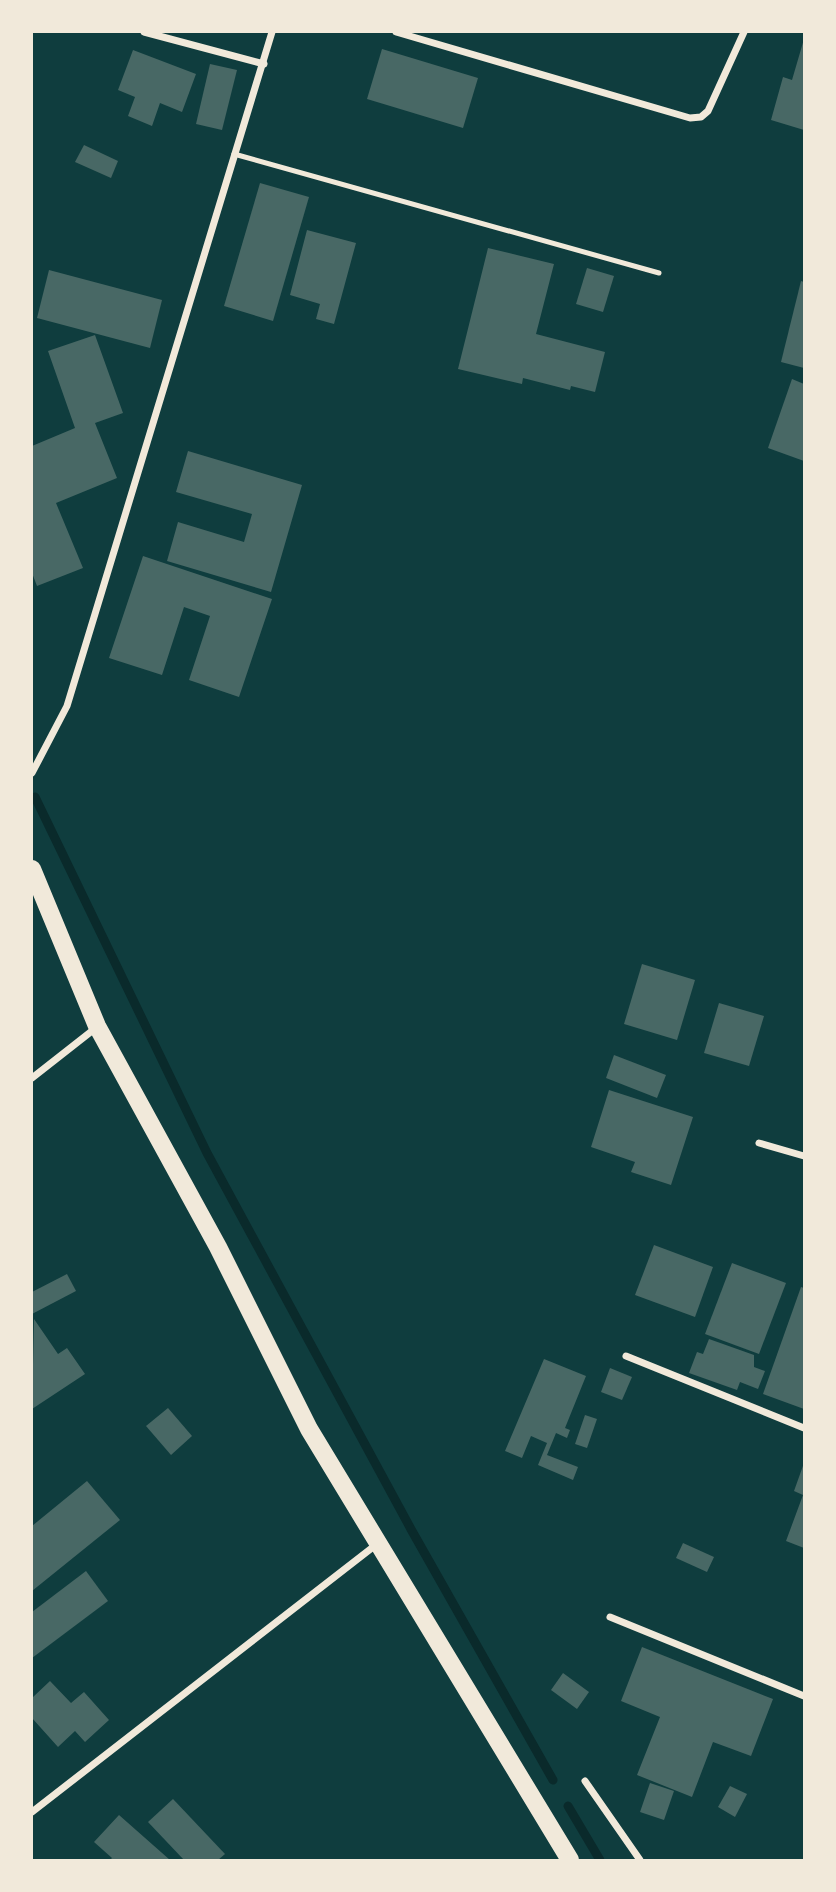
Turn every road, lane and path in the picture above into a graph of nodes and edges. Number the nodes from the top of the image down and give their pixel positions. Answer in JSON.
{"nodes":[{"id":1,"x":144,"y":32,"type":"edge"},
{"id":2,"x":272,"y":32,"type":"edge"},
{"id":3,"x":396,"y":32,"type":"edge"},
{"id":4,"x":744,"y":32,"type":"edge"},
{"id":5,"x":264,"y":64,"type":"junction"},
{"id":6,"x":233,"y":153,"type":"junction"},
{"id":7,"x":659,"y":273,"type":"dead end"},
{"id":8,"x":32,"y":773,"type":"edge"},
{"id":9,"x":32,"y":869,"type":"edge"},
{"id":10,"x":97,"y":1026,"type":"junction"},
{"id":11,"x":32,"y":1078,"type":"edge"},
{"id":12,"x":759,"y":1143,"type":"dead end"},
{"id":13,"x":804,"y":1156,"type":"edge"},
{"id":14,"x":626,"y":1356,"type":"dead end"},
{"id":15,"x":804,"y":1428,"type":"edge"},
{"id":16,"x":380,"y":1542,"type":"junction"},
{"id":17,"x":610,"y":1617,"type":"dead end"},
{"id":18,"x":804,"y":1696,"type":"edge"},
{"id":19,"x":585,"y":1781,"type":"dead end"},
{"id":20,"x":32,"y":1812,"type":"edge"},
{"id":21,"x":570,"y":1860,"type":"edge"},
{"id":22,"x":640,"y":1860,"type":"edge"}],
"edges":[{"from":1,"to":5,"type":"street"},
{"from":2,"to":5,"type":"street"},
{"from":3,"to":4,"type":"street"},
{"from":5,"to":6,"type":"street"},
{"from":6,"to":7,"type":"lane"},
{"from":6,"to":8,"type":"street"},
{"from":9,"to":10,"type":"main road"},
{"from":10,"to":11,"type":"street"},
{"from":10,"to":16,"type":"main road"},
{"from":12,"to":13,"type":"street"},
{"from":14,"to":15,"type":"street"},
{"from":16,"to":20,"type":"street"},
{"from":16,"to":21,"type":"main road"},
{"from":17,"to":18,"type":"street"},
{"from":19,"to":22,"type":"street"}]}
